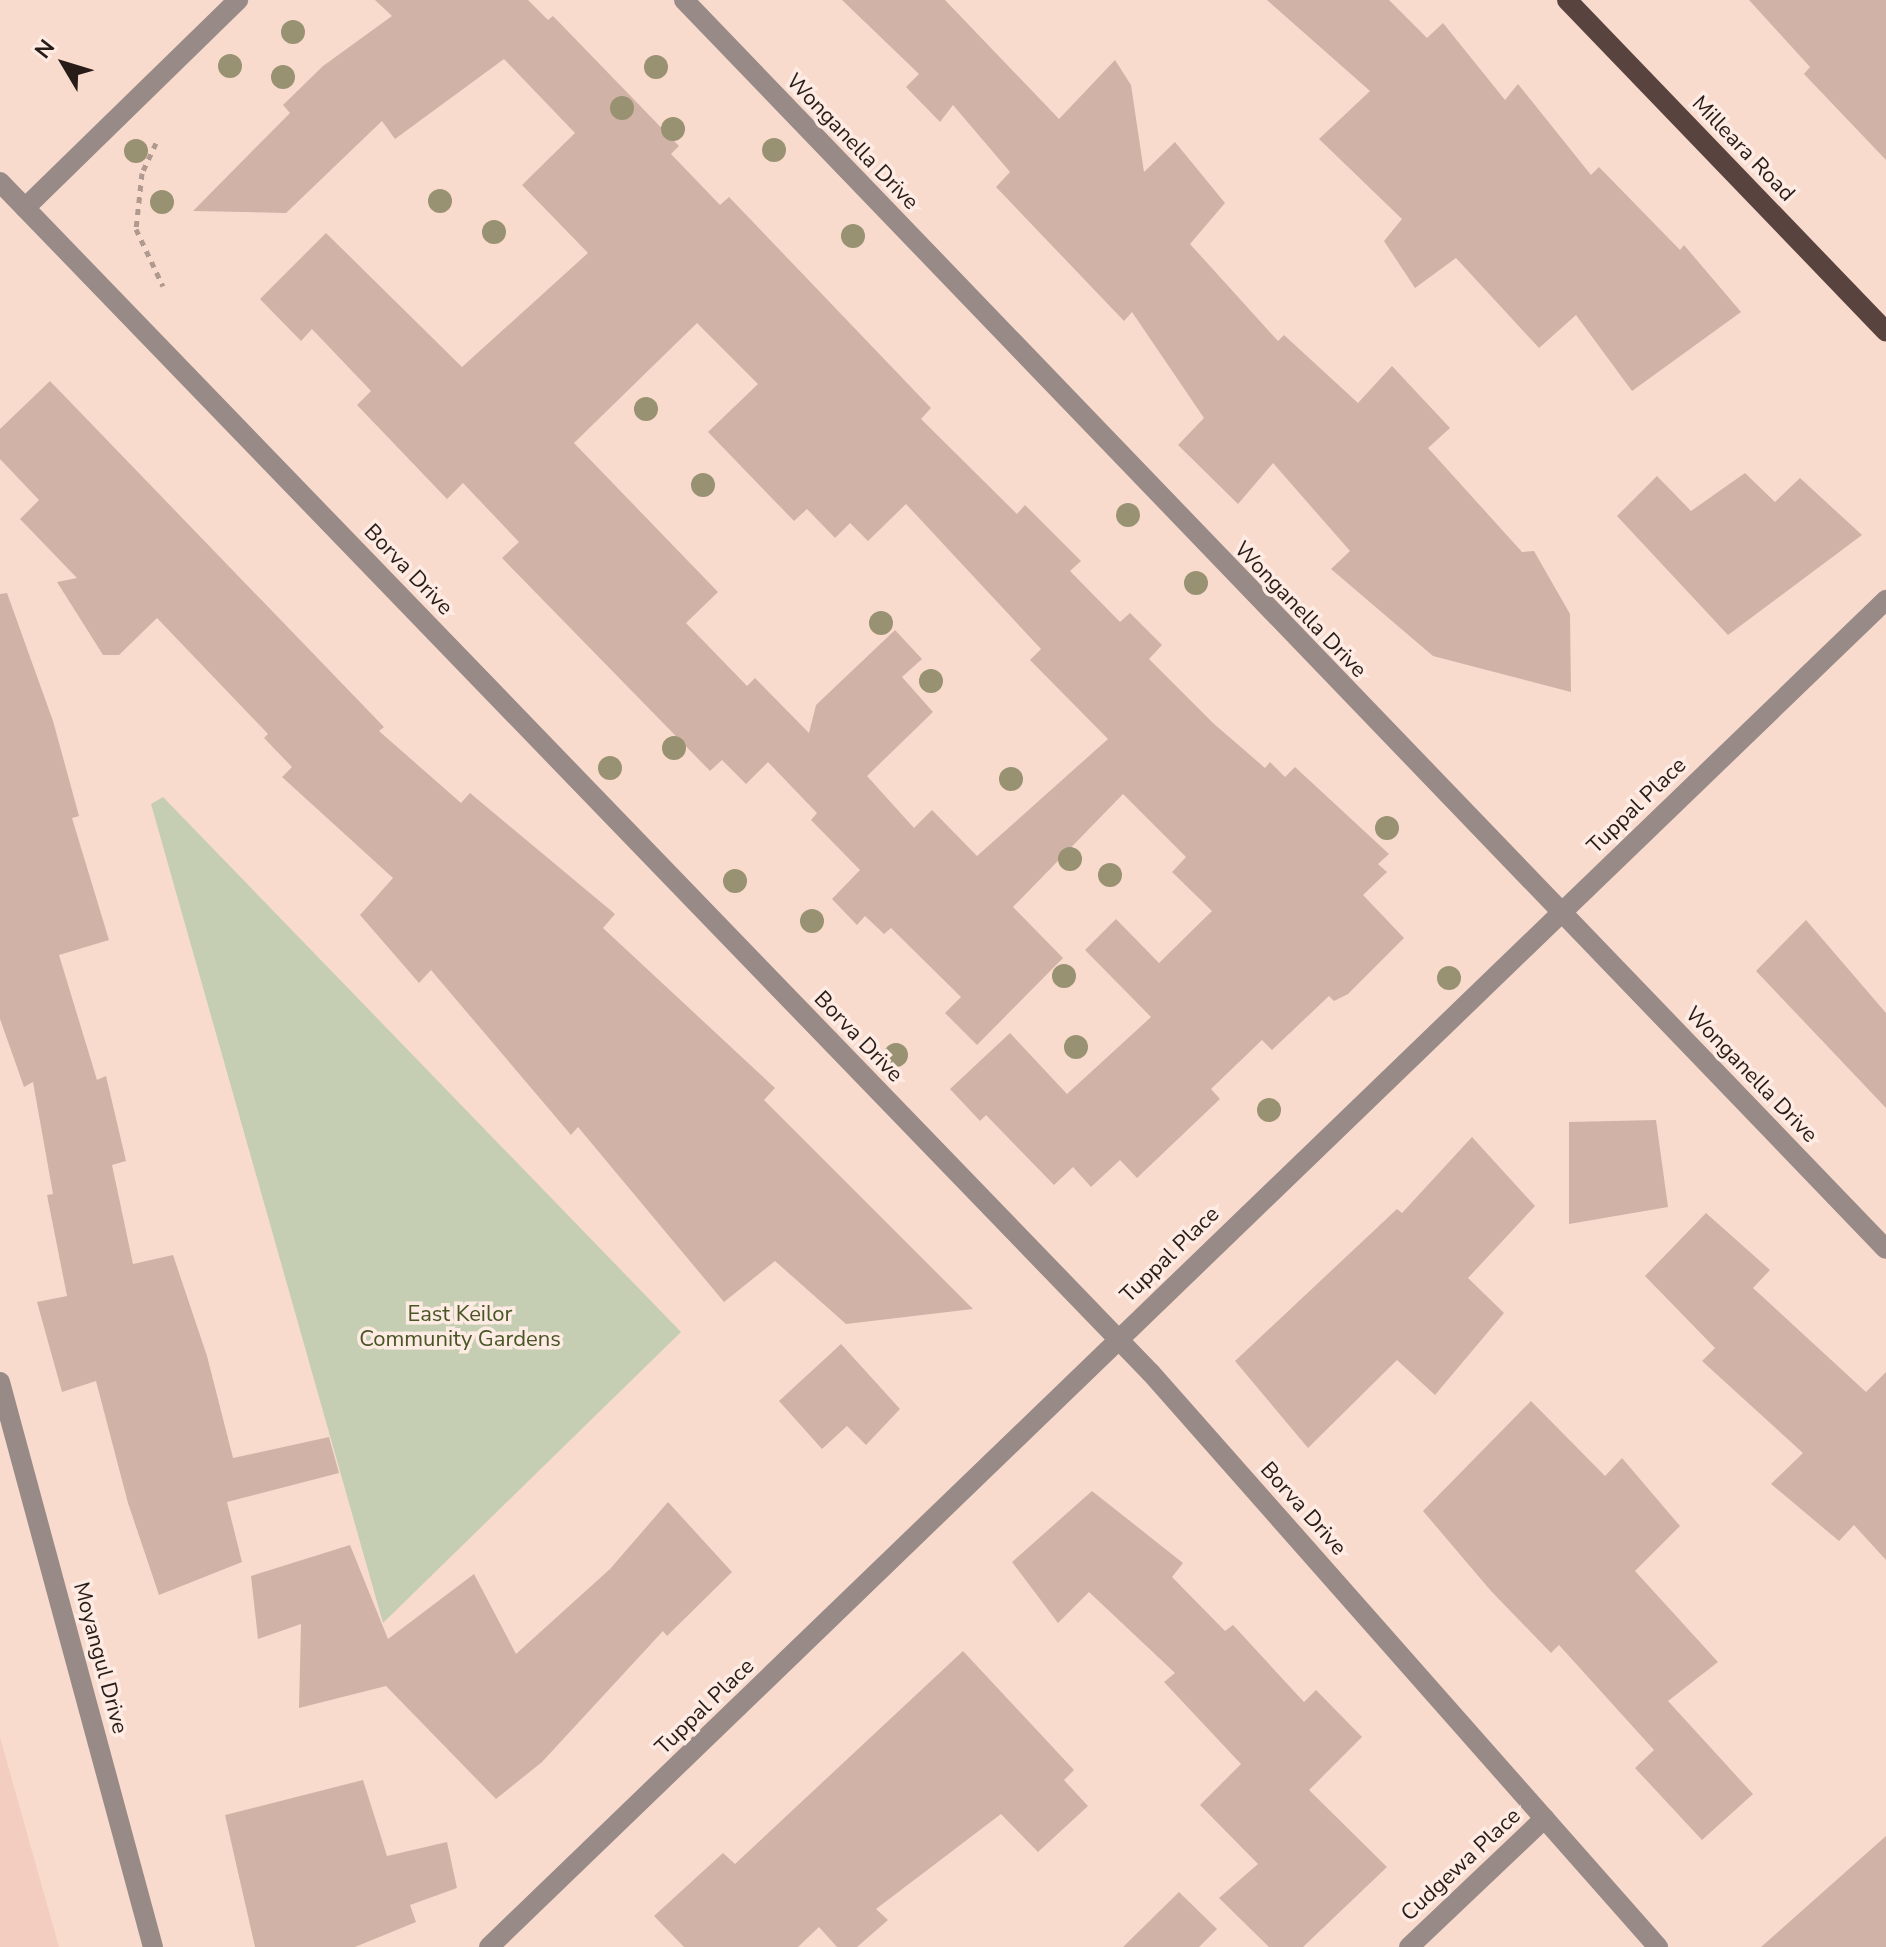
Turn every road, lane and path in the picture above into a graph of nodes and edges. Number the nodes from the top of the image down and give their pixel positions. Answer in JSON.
{"nodes":[{"id":1,"x":238,"y":0,"type":"edge"},
{"id":2,"x":684,"y":0,"type":"edge"},
{"id":3,"x":1567,"y":0,"type":"edge"},
{"id":4,"x":156,"y":143,"type":"dead end"},
{"id":5,"x":0,"y":182,"type":"edge"},
{"id":6,"x":25,"y":208,"type":"junction"},
{"id":7,"x":163,"y":286,"type":"dead end"},
{"id":8,"x":1886,"y":331,"type":"edge"},
{"id":9,"x":1886,"y":600,"type":"edge"},
{"id":10,"x":1560,"y":912,"type":"junction"},
{"id":11,"x":1886,"y":1249,"type":"edge"},
{"id":12,"x":1118,"y":1340,"type":"junction"},
{"id":13,"x":0,"y":1382,"type":"edge"},
{"id":14,"x":1545,"y":1818,"type":"junction"},
{"id":15,"x":153,"y":1947,"type":"edge"},
{"id":16,"x":489,"y":1947,"type":"edge"},
{"id":17,"x":1409,"y":1947,"type":"edge"},
{"id":18,"x":1658,"y":1947,"type":"edge"}],
"edges":[{"from":1,"to":6,"type":"street"},
{"from":2,"to":10,"type":"street","name":"Wonganella Drive"},
{"from":3,"to":8,"type":"main road","name":"Milleara Road"},
{"from":4,"to":7,"type":"path"},
{"from":5,"to":6,"type":"street","name":"Borva Drive"},
{"from":6,"to":12,"type":"street","name":"Borva Drive"},
{"from":9,"to":10,"type":"street","name":"Tuppal Place"},
{"from":10,"to":11,"type":"street","name":"Wonganella Drive"},
{"from":10,"to":12,"type":"street","name":"Tuppal Place"},
{"from":12,"to":14,"type":"street","name":"Borva Drive"},
{"from":12,"to":16,"type":"street","name":"Tuppal Place"},
{"from":13,"to":15,"type":"street","name":"Moyangul Drive"},
{"from":14,"to":17,"type":"street","name":"Cudgewa Place"},
{"from":14,"to":18,"type":"street","name":"Borva Drive"}]}
